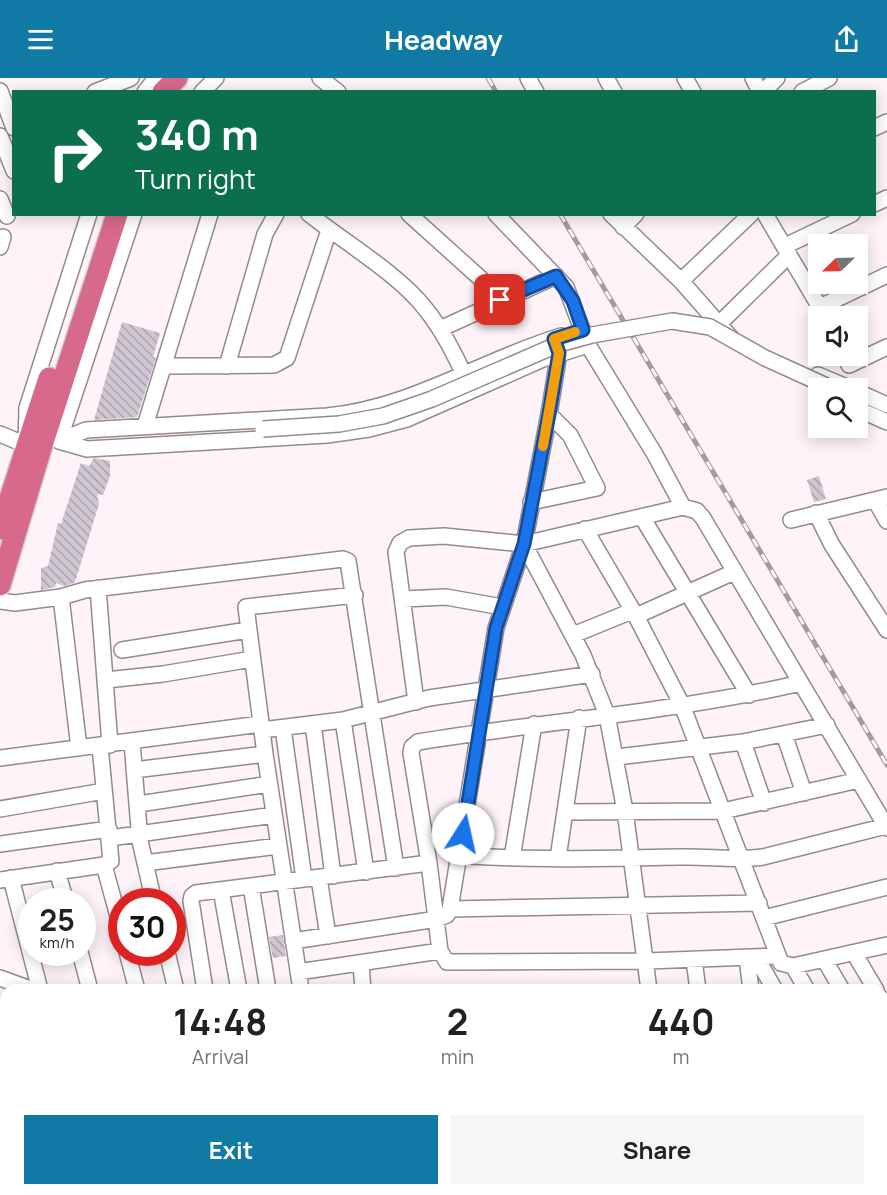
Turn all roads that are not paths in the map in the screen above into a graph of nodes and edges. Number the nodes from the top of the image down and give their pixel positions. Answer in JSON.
{"nodes":[{"id":1,"x":131,"y":78,"type":"edge"},
{"id":2,"x":156,"y":78,"type":"edge"},
{"id":3,"x":177,"y":78,"type":"edge"},
{"id":4,"x":195,"y":78,"type":"edge"},
{"id":5,"x":216,"y":78,"type":"edge"},
{"id":6,"x":320,"y":78,"type":"edge"},
{"id":7,"x":777,"y":78,"type":"edge"},
{"id":8,"x":829,"y":78,"type":"edge"},
{"id":9,"x":102,"y":90,"type":"edge"},
{"id":10,"x":147,"y":90,"type":"edge"},
{"id":11,"x":165,"y":90,"type":"edge"},
{"id":12,"x":183,"y":90,"type":"edge"},
{"id":13,"x":203,"y":90,"type":"edge"},
{"id":14,"x":333,"y":90,"type":"edge"},
{"id":15,"x":764,"y":90,"type":"edge"},
{"id":16,"x":806,"y":90,"type":"edge"},
{"id":17,"x":0,"y":91,"type":"edge"},
{"id":18,"x":10,"y":124,"type":"edge"},
{"id":19,"x":0,"y":136,"type":"edge"},
{"id":20,"x":12,"y":166,"type":"edge"},
{"id":21,"x":0,"y":199,"type":"edge"},
{"id":22,"x":8,"y":216,"type":"dead end"},
{"id":23,"x":88,"y":216,"type":"edge"},
{"id":24,"x":103,"y":216,"type":"edge"},
{"id":25,"x":116,"y":216,"type":"edge"},
{"id":26,"x":133,"y":216,"type":"edge"},
{"id":27,"x":209,"y":216,"type":"edge"},
{"id":28,"x":275,"y":216,"type":"edge"},
{"id":29,"x":312,"y":216,"type":"edge"},
{"id":30,"x":411,"y":216,"type":"edge"},
{"id":31,"x":498,"y":216,"type":"edge"},
{"id":32,"x":613,"y":216,"type":"edge"},
{"id":33,"x":634,"y":216,"type":"edge"},
{"id":34,"x":749,"y":216,"type":"edge"},
{"id":35,"x":766,"y":216,"type":"edge"},
{"id":36,"x":848,"y":216,"type":"edge"},
{"id":37,"x":623,"y":227,"type":"junction"},
{"id":38,"x":329,"y":230,"type":"junction"},
{"id":39,"x":787,"y":250,"type":"junction"},
{"id":40,"x":887,"y":275,"type":"edge"},
{"id":41,"x":556,"y":276,"type":"junction"},
{"id":42,"x":681,"y":281,"type":"junction"},
{"id":43,"x":500,"y":300,"type":"junction"},
{"id":44,"x":819,"y":306,"type":"edge"},
{"id":45,"x":833,"y":306,"type":"edge"},
{"id":46,"x":720,"y":323,"type":"junction"},
{"id":47,"x":440,"y":328,"type":"junction"},
{"id":48,"x":583,"y":330,"type":"junction"},
{"id":49,"x":588,"y":345,"type":"junction"},
{"id":50,"x":557,"y":346,"type":"junction"},
{"id":51,"x":887,"y":347,"type":"edge"},
{"id":52,"x":868,"y":353,"type":"edge"},
{"id":53,"x":164,"y":366,"type":"junction"},
{"id":54,"x":227,"y":366,"type":"junction"},
{"id":55,"x":464,"y":375,"type":"junction"},
{"id":56,"x":809,"y":378,"type":"edge"},
{"id":57,"x":829,"y":378,"type":"edge"},
{"id":58,"x":808,"y":384,"type":"edge"},
{"id":59,"x":472,"y":392,"type":"junction"},
{"id":60,"x":868,"y":396,"type":"edge"},
{"id":61,"x":868,"y":405,"type":"edge"},
{"id":62,"x":887,"y":405,"type":"edge"},
{"id":63,"x":868,"y":413,"type":"edge"},
{"id":64,"x":549,"y":414,"type":"junction"},
{"id":65,"x":887,"y":414,"type":"edge"},
{"id":66,"x":887,"y":422,"type":"edge"},
{"id":67,"x":145,"y":426,"type":"junction"},
{"id":68,"x":0,"y":434,"type":"edge"},
{"id":69,"x":42,"y":435,"type":"junction"},
{"id":70,"x":881,"y":499,"type":"edge"},
{"id":71,"x":531,"y":502,"type":"junction"},
{"id":72,"x":683,"y":507,"type":"junction"},
{"id":73,"x":816,"y":513,"type":"junction"},
{"id":74,"x":642,"y":517,"type":"junction"},
{"id":75,"x":791,"y":520,"type":"dead end"},
{"id":76,"x":887,"y":521,"type":"edge"},
{"id":77,"x":0,"y":529,"type":"edge"},
{"id":78,"x":585,"y":529,"type":"junction"},
{"id":79,"x":524,"y":544,"type":"junction"},
{"id":80,"x":734,"y":572,"type":"junction"},
{"id":81,"x":0,"y":585,"type":"edge"},
{"id":82,"x":98,"y":588,"type":"junction"},
{"id":83,"x":687,"y":594,"type":"junction"},
{"id":84,"x":355,"y":595,"type":"junction"},
{"id":85,"x":61,"y":597,"type":"junction"},
{"id":86,"x":403,"y":599,"type":"junction"},
{"id":87,"x":0,"y":602,"type":"edge"},
{"id":88,"x":502,"y":607,"type":"junction"},
{"id":89,"x":634,"y":614,"type":"junction"},
{"id":90,"x":248,"y":630,"type":"junction"},
{"id":91,"x":887,"y":630,"type":"edge"},
{"id":92,"x":573,"y":635,"type":"junction"},
{"id":93,"x":123,"y":650,"type":"dead end"},
{"id":94,"x":252,"y":659,"type":"junction"},
{"id":95,"x":592,"y":674,"type":"junction"},
{"id":96,"x":106,"y":680,"type":"junction"},
{"id":97,"x":801,"y":683,"type":"junction"},
{"id":98,"x":486,"y":690,"type":"junction"},
{"id":99,"x":749,"y":695,"type":"junction"},
{"id":100,"x":416,"y":702,"type":"junction"},
{"id":101,"x":682,"y":705,"type":"junction"},
{"id":102,"x":374,"y":714,"type":"junction"},
{"id":103,"x":607,"y":714,"type":"junction"},
{"id":104,"x":579,"y":718,"type":"junction"},
{"id":105,"x":343,"y":720,"type":"junction"},
{"id":106,"x":313,"y":724,"type":"junction"},
{"id":107,"x":534,"y":724,"type":"junction"},
{"id":108,"x":827,"y":725,"type":"junction"},
{"id":109,"x":262,"y":727,"type":"junction"},
{"id":110,"x":283,"y":728,"type":"junction"},
{"id":111,"x":480,"y":732,"type":"junction"},
{"id":112,"x":784,"y":735,"type":"junction"},
{"id":113,"x":132,"y":742,"type":"junction"},
{"id":114,"x":743,"y":742,"type":"junction"},
{"id":115,"x":105,"y":745,"type":"junction"},
{"id":116,"x":79,"y":748,"type":"junction"},
{"id":117,"x":698,"y":749,"type":"junction"},
{"id":118,"x":265,"y":754,"type":"junction"},
{"id":119,"x":0,"y":758,"type":"edge"},
{"id":120,"x":617,"y":758,"type":"junction"},
{"id":121,"x":134,"y":770,"type":"junction"},
{"id":122,"x":859,"y":780,"type":"junction"},
{"id":123,"x":269,"y":784,"type":"junction"},
{"id":124,"x":104,"y":791,"type":"junction"},
{"id":125,"x":804,"y":793,"type":"junction"},
{"id":126,"x":764,"y":803,"type":"junction"},
{"id":127,"x":138,"y":804,"type":"junction"},
{"id":128,"x":0,"y":809,"type":"edge"},
{"id":129,"x":625,"y":811,"type":"junction"},
{"id":130,"x":723,"y":811,"type":"junction"},
{"id":131,"x":567,"y":812,"type":"junction"},
{"id":132,"x":274,"y":815,"type":"junction"},
{"id":133,"x":886,"y":827,"type":"edge"},
{"id":134,"x":109,"y":833,"type":"junction"},
{"id":135,"x":139,"y":834,"type":"junction"},
{"id":136,"x":0,"y":844,"type":"edge"},
{"id":137,"x":278,"y":846,"type":"junction"},
{"id":138,"x":459,"y":855,"type":"junction"},
{"id":139,"x":512,"y":858,"type":"junction"},
{"id":140,"x":558,"y":858,"type":"junction"},
{"id":141,"x":632,"y":858,"type":"junction"},
{"id":142,"x":743,"y":860,"type":"junction"},
{"id":143,"x":145,"y":863,"type":"junction"},
{"id":144,"x":429,"y":863,"type":"junction"},
{"id":145,"x":104,"y":865,"type":"junction"},
{"id":146,"x":396,"y":868,"type":"junction"},
{"id":147,"x":57,"y":871,"type":"junction"},
{"id":148,"x":366,"y":872,"type":"junction"},
{"id":149,"x":319,"y":878,"type":"junction"},
{"id":150,"x":6,"y":879,"type":"edge"},
{"id":151,"x":285,"y":881,"type":"junction"},
{"id":152,"x":251,"y":886,"type":"junction"},
{"id":153,"x":62,"y":888,"type":"edge"},
{"id":154,"x":110,"y":888,"type":"edge"},
{"id":155,"x":151,"y":888,"type":"edge"},
{"id":156,"x":887,"y":888,"type":"edge"},
{"id":157,"x":220,"y":890,"type":"junction"},
{"id":158,"x":759,"y":903,"type":"junction"},
{"id":159,"x":639,"y":905,"type":"junction"},
{"id":160,"x":450,"y":909,"type":"junction"},
{"id":161,"x":765,"y":918,"type":"junction"},
{"id":162,"x":437,"y":919,"type":"junction"},
{"id":163,"x":328,"y":936,"type":"junction"},
{"id":164,"x":293,"y":941,"type":"junction"},
{"id":165,"x":886,"y":947,"type":"edge"},
{"id":166,"x":440,"y":951,"type":"junction"},
{"id":167,"x":854,"y":953,"type":"junction"},
{"id":168,"x":777,"y":956,"type":"junction"},
{"id":169,"x":751,"y":957,"type":"junction"},
{"id":170,"x":824,"y":959,"type":"junction"},
{"id":171,"x":694,"y":960,"type":"junction"},
{"id":172,"x":647,"y":961,"type":"junction"},
{"id":173,"x":361,"y":964,"type":"junction"},
{"id":174,"x":84,"y":966,"type":"edge"},
{"id":175,"x":131,"y":966,"type":"edge"},
{"id":176,"x":170,"y":966,"type":"edge"},
{"id":177,"x":793,"y":966,"type":"junction"},
{"id":178,"x":298,"y":972,"type":"junction"},
{"id":179,"x":1,"y":975,"type":"edge"},
{"id":180,"x":20,"y":984,"type":"edge"},
{"id":181,"x":38,"y":984,"type":"edge"},
{"id":182,"x":88,"y":984,"type":"edge"},
{"id":183,"x":135,"y":984,"type":"edge"},
{"id":184,"x":175,"y":984,"type":"edge"},
{"id":185,"x":204,"y":984,"type":"edge"},
{"id":186,"x":238,"y":984,"type":"edge"},
{"id":187,"x":267,"y":984,"type":"edge"},
{"id":188,"x":300,"y":984,"type":"edge"},
{"id":189,"x":363,"y":984,"type":"edge"},
{"id":190,"x":649,"y":984,"type":"edge"},
{"id":191,"x":697,"y":984,"type":"edge"},
{"id":192,"x":751,"y":984,"type":"edge"},
{"id":193,"x":771,"y":984,"type":"edge"},
{"id":194,"x":804,"y":984,"type":"edge"},
{"id":195,"x":839,"y":984,"type":"edge"},
{"id":196,"x":872,"y":984,"type":"edge"}],
"edges":[{"from":1,"to":9,"type":"street"},
{"from":2,"to":10,"type":"street"},
{"from":3,"to":11,"type":"highway"},
{"from":4,"to":12,"type":"highway"},
{"from":5,"to":13,"type":"street"},
{"from":6,"to":14,"type":"street"},
{"from":7,"to":15,"type":"street"},
{"from":8,"to":16,"type":"street"},
{"from":17,"to":18,"type":"street"},
{"from":19,"to":20,"type":"street"},
{"from":21,"to":22,"type":"street"},
{"from":23,"to":69,"type":"street"},
{"from":24,"to":69,"type":"highway"},
{"from":25,"to":69,"type":"highway"},
{"from":26,"to":69,"type":"street"},
{"from":27,"to":53,"type":"street"},
{"from":28,"to":54,"type":"street"},
{"from":29,"to":38,"type":"street"},
{"from":30,"to":43,"type":"street"},
{"from":31,"to":41,"type":"street"},
{"from":32,"to":37,"type":"street"},
{"from":33,"to":37,"type":"street"},
{"from":34,"to":42,"type":"street"},
{"from":35,"to":39,"type":"street"},
{"from":36,"to":39,"type":"street"},
{"from":37,"to":42,"type":"street"},
{"from":38,"to":47,"type":"street"},
{"from":38,"to":54,"type":"street"},
{"from":39,"to":44,"type":"street"},
{"from":39,"to":46,"type":"street"},
{"from":40,"to":45,"type":"street"},
{"from":41,"to":43,"type":"street"},
{"from":41,"to":48,"type":"street"},
{"from":42,"to":46,"type":"street"},
{"from":43,"to":47,"type":"street"},
{"from":46,"to":57,"type":"street"},
{"from":46,"to":58,"type":"street"},
{"from":47,"to":55,"type":"street"},
{"from":48,"to":49,"type":"street"},
{"from":48,"to":50,"type":"street"},
{"from":49,"to":50,"type":"street"},
{"from":49,"to":72,"type":"street"},
{"from":50,"to":55,"type":"street"},
{"from":50,"to":59,"type":"street"},
{"from":50,"to":64,"type":"street"},
{"from":51,"to":52,"type":"street"},
{"from":53,"to":54,"type":"street"},
{"from":53,"to":67,"type":"street"},
{"from":55,"to":59,"type":"street"},
{"from":55,"to":67,"type":"street"},
{"from":56,"to":69,"type":"street","bridge":true},
{"from":59,"to":69,"type":"street"},
{"from":60,"to":62,"type":"street"},
{"from":61,"to":65,"type":"street"},
{"from":63,"to":66,"type":"street"},
{"from":64,"to":71,"type":"street"},
{"from":64,"to":71,"type":"street"},
{"from":67,"to":69,"type":"street"},
{"from":68,"to":69,"type":"street"},
{"from":69,"to":77,"type":"highway"},
{"from":69,"to":81,"type":"highway"},
{"from":70,"to":73,"type":"street"},
{"from":70,"to":76,"type":"street"},
{"from":71,"to":79,"type":"street"},
{"from":72,"to":74,"type":"street"},
{"from":72,"to":80,"type":"street"},
{"from":73,"to":75,"type":"street"},
{"from":73,"to":91,"type":"street"},
{"from":74,"to":78,"type":"street"},
{"from":74,"to":83,"type":"street"},
{"from":78,"to":79,"type":"street"},
{"from":78,"to":89,"type":"street"},
{"from":79,"to":86,"type":"street"},
{"from":79,"to":88,"type":"street"},
{"from":79,"to":92,"type":"street"},
{"from":80,"to":83,"type":"street"},
{"from":80,"to":97,"type":"street"},
{"from":82,"to":84,"type":"street"},
{"from":82,"to":85,"type":"street"},
{"from":82,"to":96,"type":"street"},
{"from":83,"to":89,"type":"street"},
{"from":83,"to":99,"type":"street"},
{"from":84,"to":90,"type":"street"},
{"from":84,"to":102,"type":"street"},
{"from":85,"to":87,"type":"street"},
{"from":85,"to":116,"type":"street"},
{"from":86,"to":88,"type":"street"},
{"from":86,"to":100,"type":"street"},
{"from":88,"to":98,"type":"street"},
{"from":89,"to":92,"type":"street"},
{"from":89,"to":101,"type":"street"},
{"from":90,"to":93,"type":"street"},
{"from":90,"to":94,"type":"street"},
{"from":92,"to":95,"type":"street"},
{"from":94,"to":96,"type":"street"},
{"from":94,"to":109,"type":"street"},
{"from":95,"to":98,"type":"street"},
{"from":95,"to":103,"type":"street"},
{"from":96,"to":115,"type":"street"},
{"from":97,"to":99,"type":"street"},
{"from":97,"to":108,"type":"street"},
{"from":98,"to":100,"type":"street"},
{"from":98,"to":111,"type":"street"},
{"from":99,"to":101,"type":"street"},
{"from":100,"to":102,"type":"street"},
{"from":101,"to":103,"type":"street"},
{"from":101,"to":117,"type":"street"},
{"from":102,"to":105,"type":"street"},
{"from":102,"to":146,"type":"street"},
{"from":103,"to":104,"type":"street"},
{"from":103,"to":120,"type":"street"},
{"from":104,"to":107,"type":"street"},
{"from":104,"to":131,"type":"street"},
{"from":105,"to":106,"type":"street"},
{"from":105,"to":148,"type":"street"},
{"from":106,"to":110,"type":"street"},
{"from":106,"to":149,"type":"street"},
{"from":107,"to":111,"type":"street"},
{"from":107,"to":139,"type":"street"},
{"from":108,"to":112,"type":"street"},
{"from":108,"to":122,"type":"street"},
{"from":109,"to":110,"type":"street"},
{"from":109,"to":113,"type":"street"},
{"from":109,"to":118,"type":"street"},
{"from":110,"to":149,"type":"street"},
{"from":111,"to":138,"type":"street"},
{"from":111,"to":144,"type":"street"},
{"from":112,"to":114,"type":"street"},
{"from":112,"to":125,"type":"street"},
{"from":113,"to":115,"type":"street"},
{"from":113,"to":121,"type":"street"},
{"from":114,"to":117,"type":"street"},
{"from":114,"to":126,"type":"street"},
{"from":115,"to":116,"type":"street"},
{"from":115,"to":124,"type":"street"},
{"from":116,"to":119,"type":"street"},
{"from":117,"to":120,"type":"street"},
{"from":117,"to":130,"type":"street"},
{"from":118,"to":121,"type":"street"},
{"from":118,"to":123,"type":"street"},
{"from":120,"to":129,"type":"street"},
{"from":121,"to":127,"type":"street"},
{"from":122,"to":125,"type":"street"},
{"from":122,"to":133,"type":"street"},
{"from":123,"to":127,"type":"street"},
{"from":123,"to":132,"type":"street"},
{"from":124,"to":128,"type":"street"},
{"from":124,"to":134,"type":"street"},
{"from":125,"to":126,"type":"street"},
{"from":126,"to":130,"type":"street"},
{"from":127,"to":135,"type":"street"},
{"from":129,"to":130,"type":"street"},
{"from":129,"to":131,"type":"street"},
{"from":129,"to":141,"type":"street"},
{"from":130,"to":142,"type":"street"},
{"from":131,"to":140,"type":"street"},
{"from":132,"to":135,"type":"street"},
{"from":132,"to":137,"type":"street"},
{"from":133,"to":142,"type":"street"},
{"from":134,"to":135,"type":"street"},
{"from":134,"to":136,"type":"street"},
{"from":134,"to":145,"type":"street"},
{"from":135,"to":143,"type":"street"},
{"from":137,"to":143,"type":"street"},
{"from":137,"to":151,"type":"street"},
{"from":138,"to":139,"type":"street"},
{"from":138,"to":160,"type":"street"},
{"from":139,"to":140,"type":"street"},
{"from":140,"to":141,"type":"street"},
{"from":141,"to":142,"type":"street"},
{"from":141,"to":159,"type":"street"},
{"from":142,"to":158,"type":"street"},
{"from":143,"to":155,"type":"street"},
{"from":144,"to":146,"type":"street"},
{"from":144,"to":162,"type":"street"},
{"from":145,"to":147,"type":"street"},
{"from":145,"to":154,"type":"street"},
{"from":146,"to":148,"type":"street"},
{"from":147,"to":150,"type":"street"},
{"from":147,"to":153,"type":"street"},
{"from":148,"to":149,"type":"street"},
{"from":149,"to":151,"type":"street"},
{"from":149,"to":163,"type":"street"},
{"from":150,"to":181,"type":"street"},
{"from":151,"to":152,"type":"street"},
{"from":151,"to":164,"type":"street"},
{"from":152,"to":157,"type":"street"},
{"from":152,"to":187,"type":"street"},
{"from":156,"to":161,"type":"street"},
{"from":157,"to":185,"type":"street"},
{"from":157,"to":186,"type":"street"},
{"from":158,"to":159,"type":"street"},
{"from":158,"to":161,"type":"street"},
{"from":159,"to":160,"type":"street"},
{"from":159,"to":172,"type":"street"},
{"from":160,"to":162,"type":"street"},
{"from":161,"to":168,"type":"street"},
{"from":162,"to":163,"type":"street"},
{"from":162,"to":166,"type":"street"},
{"from":163,"to":164,"type":"street"},
{"from":164,"to":178,"type":"street"},
{"from":165,"to":167,"type":"street"},
{"from":166,"to":172,"type":"street"},
{"from":166,"to":173,"type":"street"},
{"from":167,"to":170,"type":"street"},
{"from":167,"to":196,"type":"street"},
{"from":168,"to":169,"type":"street"},
{"from":168,"to":177,"type":"street"},
{"from":169,"to":171,"type":"street"},
{"from":169,"to":192,"type":"street"},
{"from":169,"to":193,"type":"street"},
{"from":170,"to":177,"type":"street"},
{"from":170,"to":195,"type":"street"},
{"from":171,"to":172,"type":"street"},
{"from":171,"to":191,"type":"street"},
{"from":172,"to":190,"type":"street"},
{"from":173,"to":178,"type":"street"},
{"from":173,"to":189,"type":"street"},
{"from":174,"to":182,"type":"street"},
{"from":175,"to":183,"type":"street"},
{"from":176,"to":184,"type":"street"},
{"from":177,"to":194,"type":"street"},
{"from":178,"to":188,"type":"street"},
{"from":179,"to":180,"type":"street"}]}
